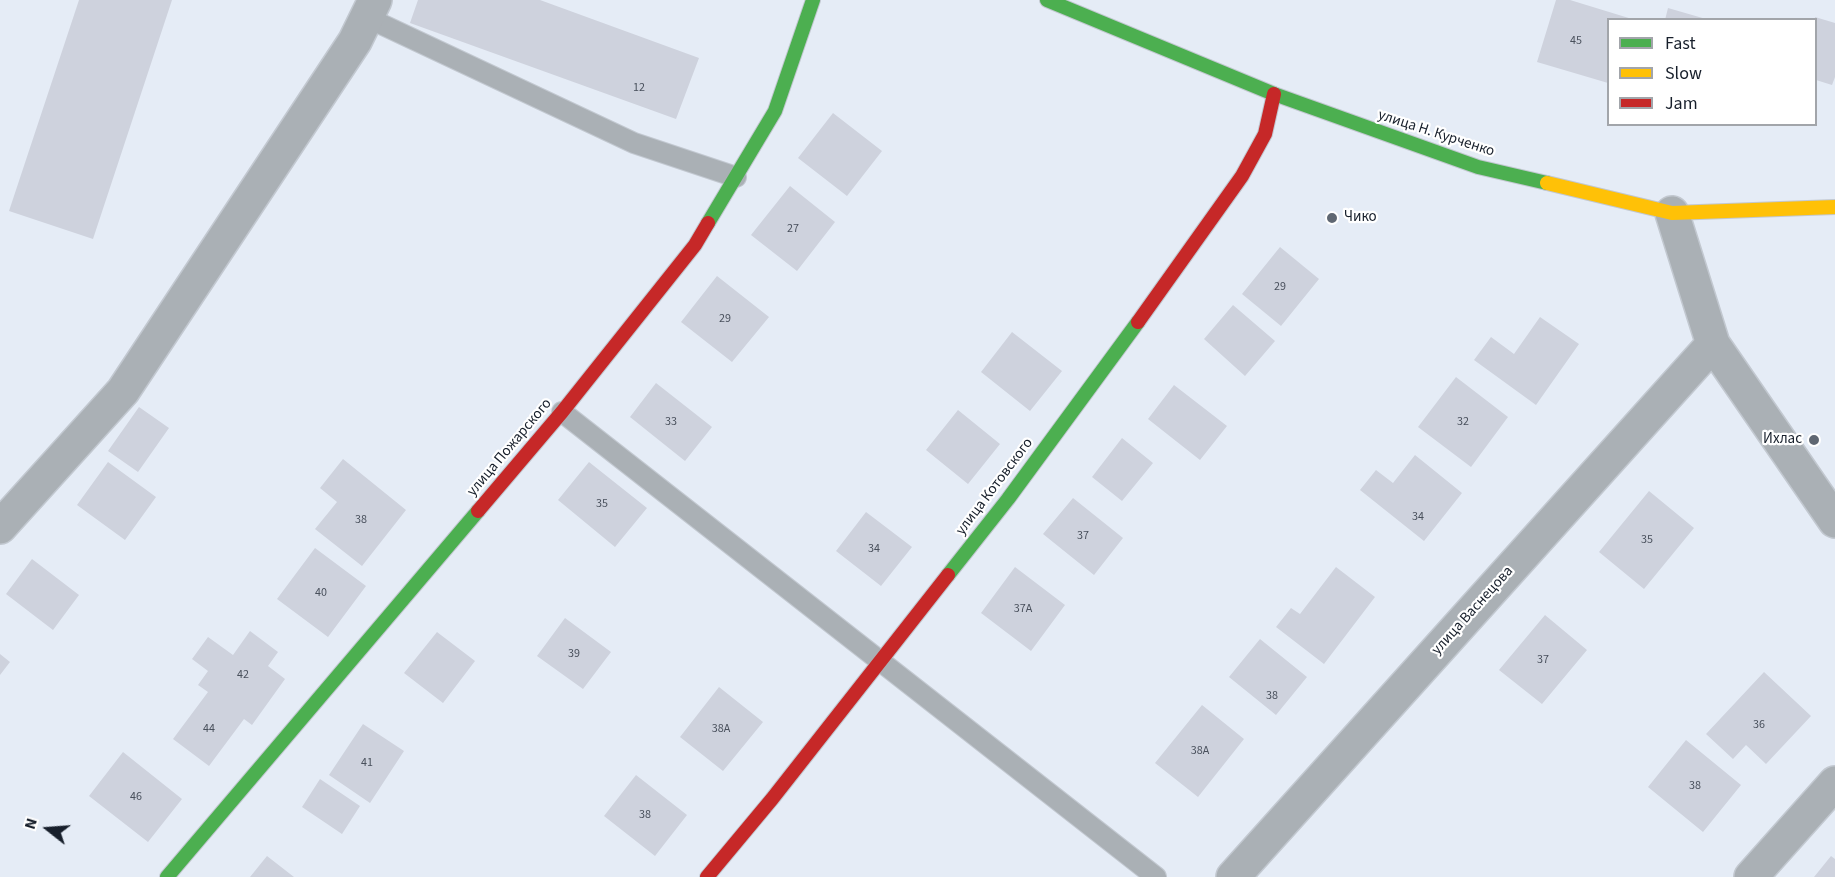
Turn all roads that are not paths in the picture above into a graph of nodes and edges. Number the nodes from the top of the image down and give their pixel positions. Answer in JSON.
{"nodes":[{"id":1,"x":813,"y":0,"type":"edge"},
{"id":2,"x":1047,"y":0,"type":"edge"},
{"id":3,"x":370,"y":9,"type":"edge"},
{"id":4,"x":1274,"y":94,"type":"junction"},
{"id":5,"x":736,"y":177,"type":"junction"},
{"id":6,"x":1835,"y":207,"type":"edge"},
{"id":7,"x":1672,"y":213,"type":"junction"},
{"id":8,"x":1713,"y":344,"type":"junction"},
{"id":9,"x":562,"y":412,"type":"junction"},
{"id":10,"x":1835,"y":521,"type":"edge"},
{"id":11,"x":0,"y":527,"type":"edge"},
{"id":12,"x":880,"y":660,"type":"junction"},
{"id":13,"x":1835,"y":783,"type":"edge"},
{"id":14,"x":167,"y":877,"type":"edge"},
{"id":15,"x":706,"y":877,"type":"edge"},
{"id":16,"x":1156,"y":877,"type":"edge"},
{"id":17,"x":1233,"y":877,"type":"edge"},
{"id":18,"x":1751,"y":877,"type":"edge"}],
"edges":[{"from":1,"to":5,"type":"street","name":"улица Пожарского"},
{"from":2,"to":4,"type":"street","name":"улица Н. Курченко"},
{"from":3,"to":5,"type":"lane"},
{"from":3,"to":11,"type":"street"},
{"from":4,"to":7,"type":"street","name":"улица Н. Курченко"},
{"from":4,"to":12,"type":"street","name":"улица Котовского"},
{"from":5,"to":9,"type":"street","name":"улица Пожарского"},
{"from":6,"to":7,"type":"street","name":"улица Н. Курченко"},
{"from":7,"to":8,"type":"street"},
{"from":8,"to":10,"type":"street"},
{"from":8,"to":17,"type":"street","name":"улица Васнецова"},
{"from":9,"to":12,"type":"lane"},
{"from":9,"to":14,"type":"street","name":"улица Пожарского"},
{"from":12,"to":15,"type":"street","name":"улица Котовского"},
{"from":12,"to":16,"type":"lane"},
{"from":13,"to":18,"type":"street"}]}
